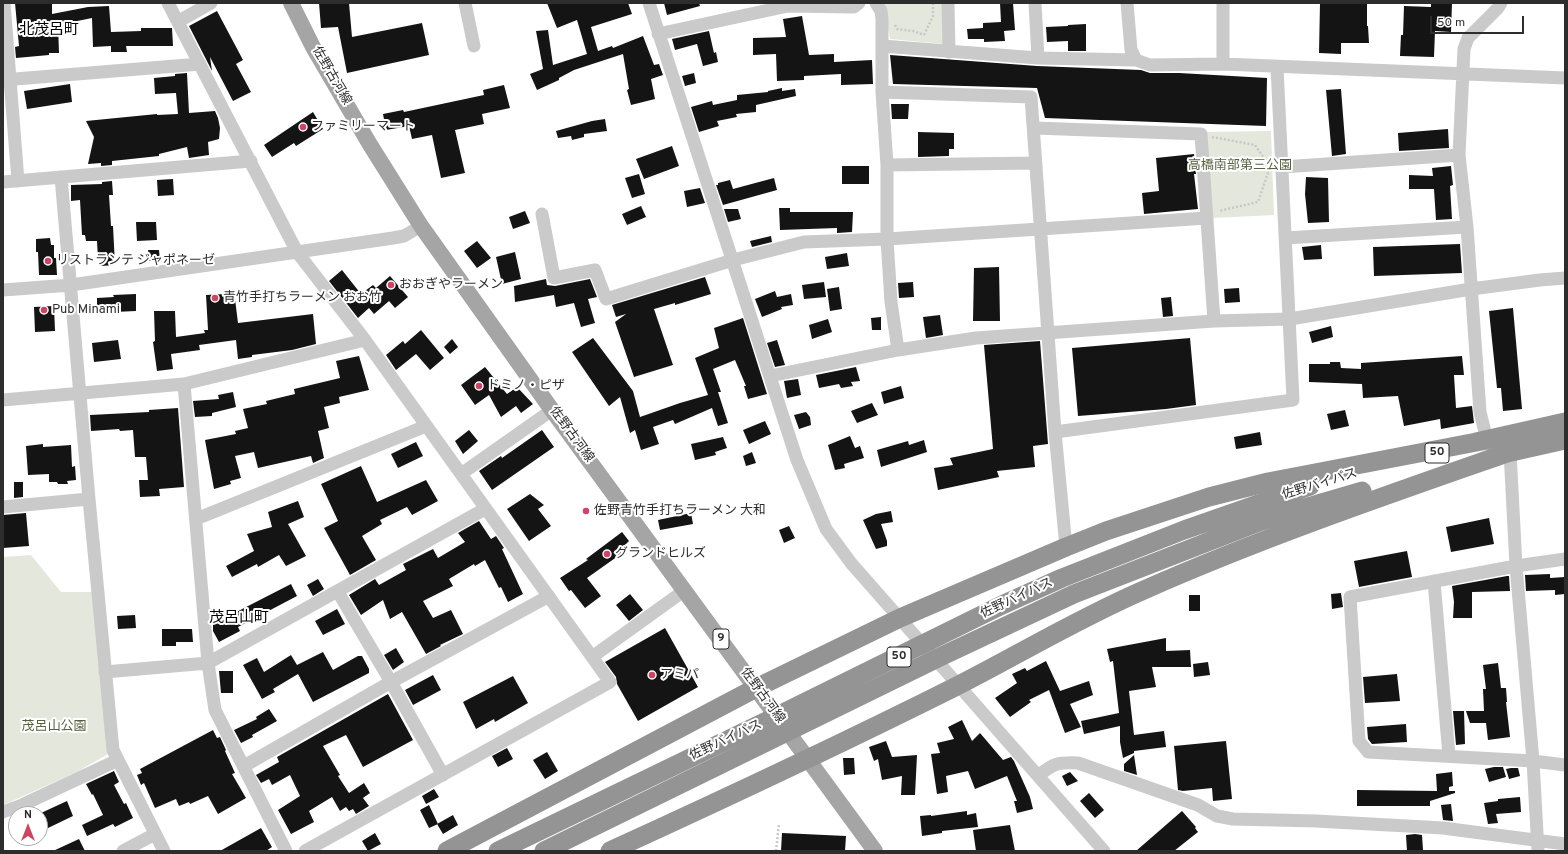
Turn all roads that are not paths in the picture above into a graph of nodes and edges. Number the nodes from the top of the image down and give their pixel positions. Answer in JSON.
{"nodes":[{"id":1,"x":4,"y":3,"type":"edge"},
{"id":2,"x":168,"y":3,"type":"edge"},
{"id":3,"x":211,"y":3,"type":"edge"},
{"id":4,"x":291,"y":3,"type":"edge"},
{"id":5,"x":465,"y":3,"type":"edge"},
{"id":6,"x":649,"y":3,"type":"edge"},
{"id":7,"x":859,"y":3,"type":"edge"},
{"id":8,"x":876,"y":3,"type":"edge"},
{"id":9,"x":948,"y":3,"type":"edge"},
{"id":10,"x":1035,"y":3,"type":"edge"},
{"id":11,"x":1127,"y":3,"type":"edge"},
{"id":12,"x":1223,"y":3,"type":"edge"},
{"id":13,"x":1501,"y":3,"type":"edge"},
{"id":14,"x":179,"y":21,"type":"junction"},
{"id":15,"x":658,"y":34,"type":"junction"},
{"id":16,"x":474,"y":46,"type":"dead end"},
{"id":17,"x":882,"y":46,"type":"junction"},
{"id":18,"x":950,"y":52,"type":"junction"},
{"id":19,"x":1038,"y":58,"type":"junction"},
{"id":20,"x":1136,"y":60,"type":"junction"},
{"id":21,"x":200,"y":64,"type":"junction"},
{"id":22,"x":1223,"y":64,"type":"junction"},
{"id":23,"x":1277,"y":67,"type":"junction"},
{"id":24,"x":1463,"y":74,"type":"junction"},
{"id":25,"x":1565,"y":78,"type":"edge"},
{"id":26,"x":7,"y":79,"type":"edge"},
{"id":27,"x":882,"y":92,"type":"junction"},
{"id":28,"x":1034,"y":128,"type":"junction"},
{"id":29,"x":1459,"y":155,"type":"junction"},
{"id":30,"x":250,"y":161,"type":"junction"},
{"id":31,"x":1036,"y":163,"type":"junction"},
{"id":32,"x":887,"y":164,"type":"junction"},
{"id":33,"x":1282,"y":167,"type":"junction"},
{"id":34,"x":61,"y":177,"type":"junction"},
{"id":35,"x":18,"y":181,"type":"junction"},
{"id":36,"x":3,"y":182,"type":"edge"},
{"id":37,"x":542,"y":214,"type":"dead end"},
{"id":38,"x":1207,"y":216,"type":"junction"},
{"id":39,"x":420,"y":226,"type":"junction"},
{"id":40,"x":1467,"y":227,"type":"junction"},
{"id":41,"x":1041,"y":229,"type":"junction"},
{"id":42,"x":1286,"y":238,"type":"junction"},
{"id":43,"x":887,"y":239,"type":"junction"},
{"id":44,"x":297,"y":252,"type":"junction"},
{"id":45,"x":733,"y":260,"type":"junction"},
{"id":46,"x":1565,"y":278,"type":"edge"},
{"id":47,"x":71,"y":285,"type":"junction"},
{"id":48,"x":1471,"y":289,"type":"junction"},
{"id":49,"x":3,"y":290,"type":"edge"},
{"id":50,"x":1290,"y":319,"type":"junction"},
{"id":51,"x":1214,"y":321,"type":"junction"},
{"id":52,"x":1048,"y":333,"type":"junction"},
{"id":53,"x":365,"y":340,"type":"junction"},
{"id":54,"x":898,"y":350,"type":"junction"},
{"id":55,"x":770,"y":376,"type":"junction"},
{"id":56,"x":184,"y":384,"type":"junction"},
{"id":57,"x":80,"y":394,"type":"junction"},
{"id":58,"x":3,"y":400,"type":"edge"},
{"id":59,"x":552,"y":410,"type":"junction"},
{"id":60,"x":1565,"y":422,"type":"edge"},
{"id":61,"x":426,"y":426,"type":"junction"},
{"id":62,"x":1055,"y":432,"type":"junction"},
{"id":63,"x":1487,"y":440,"type":"junction"},
{"id":64,"x":1565,"y":440,"type":"edge"},
{"id":65,"x":1510,"y":452,"type":"junction"},
{"id":66,"x":461,"y":474,"type":"junction"},
{"id":67,"x":89,"y":500,"type":"junction"},
{"id":68,"x":3,"y":507,"type":"edge"},
{"id":69,"x":486,"y":509,"type":"junction"},
{"id":70,"x":196,"y":519,"type":"junction"},
{"id":71,"x":1066,"y":547,"type":"junction"},
{"id":72,"x":1565,"y":559,"type":"edge"},
{"id":73,"x":1516,"y":566,"type":"junction"},
{"id":74,"x":1434,"y":581,"type":"junction"},
{"id":75,"x":685,"y":590,"type":"junction"},
{"id":76,"x":338,"y":592,"type":"junction"},
{"id":77,"x":549,"y":596,"type":"junction"},
{"id":78,"x":900,"y":618,"type":"junction"},
{"id":79,"x":592,"y":657,"type":"junction"},
{"id":80,"x":208,"y":663,"type":"junction"},
{"id":81,"x":105,"y":672,"type":"junction"},
{"id":82,"x":391,"y":682,"type":"junction"},
{"id":83,"x":958,"y":685,"type":"junction"},
{"id":84,"x":756,"y":688,"type":"junction"},
{"id":85,"x":1449,"y":756,"type":"junction"},
{"id":86,"x":118,"y":760,"type":"junction"},
{"id":87,"x":808,"y":760,"type":"junction"},
{"id":88,"x":1533,"y":761,"type":"junction"},
{"id":89,"x":1565,"y":765,"type":"edge"},
{"id":90,"x":244,"y":766,"type":"junction"},
{"id":91,"x":443,"y":775,"type":"junction"},
{"id":92,"x":1038,"y":776,"type":"junction"},
{"id":93,"x":3,"y":812,"type":"edge"},
{"id":94,"x":155,"y":834,"type":"junction"},
{"id":95,"x":1565,"y":844,"type":"edge"},
{"id":96,"x":1538,"y":846,"type":"edge"},
{"id":97,"x":123,"y":851,"type":"edge"},
{"id":98,"x":164,"y":851,"type":"edge"},
{"id":99,"x":286,"y":851,"type":"edge"},
{"id":100,"x":305,"y":851,"type":"edge"},
{"id":101,"x":447,"y":851,"type":"edge"},
{"id":102,"x":498,"y":851,"type":"edge"},
{"id":103,"x":544,"y":851,"type":"edge"},
{"id":104,"x":610,"y":851,"type":"edge"},
{"id":105,"x":875,"y":851,"type":"edge"},
{"id":106,"x":1104,"y":851,"type":"edge"}],
"edges":[{"from":1,"to":26,"type":"street"},
{"from":2,"to":14,"type":"street"},
{"from":3,"to":14,"type":"street"},
{"from":4,"to":39,"type":"main road","name":"佐野古河線","number":"9"},
{"from":5,"to":16,"type":"street"},
{"from":6,"to":15,"type":"street"},
{"from":7,"to":15,"type":"street"},
{"from":8,"to":17,"type":"street"},
{"from":9,"to":18,"type":"street"},
{"from":10,"to":19,"type":"street"},
{"from":11,"to":20,"type":"street"},
{"from":12,"to":22,"type":"street"},
{"from":13,"to":24,"type":"street"},
{"from":14,"to":21,"type":"street"},
{"from":15,"to":45,"type":"street"},
{"from":17,"to":18,"type":"street"},
{"from":17,"to":27,"type":"street"},
{"from":18,"to":19,"type":"street"},
{"from":19,"to":20,"type":"street"},
{"from":20,"to":22,"type":"street"},
{"from":21,"to":26,"type":"street"},
{"from":21,"to":30,"type":"street"},
{"from":22,"to":23,"type":"street"},
{"from":23,"to":24,"type":"street"},
{"from":23,"to":33,"type":"street"},
{"from":24,"to":25,"type":"street"},
{"from":24,"to":29,"type":"street"},
{"from":26,"to":35,"type":"street"},
{"from":27,"to":28,"type":"street"},
{"from":27,"to":32,"type":"street"},
{"from":28,"to":31,"type":"street"},
{"from":28,"to":38,"type":"street"},
{"from":29,"to":33,"type":"street"},
{"from":29,"to":40,"type":"street"},
{"from":30,"to":34,"type":"street"},
{"from":30,"to":44,"type":"street"},
{"from":31,"to":32,"type":"street"},
{"from":31,"to":41,"type":"street"},
{"from":32,"to":43,"type":"street"},
{"from":33,"to":42,"type":"street"},
{"from":34,"to":35,"type":"street"},
{"from":34,"to":47,"type":"street"},
{"from":35,"to":36,"type":"street"},
{"from":37,"to":45,"type":"street"},
{"from":38,"to":41,"type":"street"},
{"from":38,"to":51,"type":"street"},
{"from":39,"to":44,"type":"street"},
{"from":39,"to":59,"type":"main road","name":"佐野古河線","number":"9"},
{"from":40,"to":42,"type":"street"},
{"from":40,"to":48,"type":"street"},
{"from":41,"to":43,"type":"street"},
{"from":41,"to":52,"type":"street"},
{"from":42,"to":50,"type":"street"},
{"from":43,"to":45,"type":"street"},
{"from":43,"to":54,"type":"street"},
{"from":44,"to":47,"type":"street"},
{"from":44,"to":53,"type":"street"},
{"from":45,"to":55,"type":"street"},
{"from":46,"to":48,"type":"street"},
{"from":47,"to":49,"type":"street"},
{"from":47,"to":57,"type":"street"},
{"from":48,"to":50,"type":"street"},
{"from":48,"to":63,"type":"street"},
{"from":50,"to":51,"type":"street"},
{"from":50,"to":62,"type":"street"},
{"from":51,"to":52,"type":"street"},
{"from":52,"to":54,"type":"street"},
{"from":52,"to":62,"type":"street"},
{"from":53,"to":56,"type":"street"},
{"from":53,"to":61,"type":"street"},
{"from":54,"to":55,"type":"street"},
{"from":55,"to":78,"type":"street"},
{"from":56,"to":57,"type":"street"},
{"from":56,"to":70,"type":"street"},
{"from":57,"to":58,"type":"street"},
{"from":57,"to":67,"type":"street"},
{"from":59,"to":66,"type":"street"},
{"from":59,"to":75,"type":"main road","name":"佐野古河線","number":"9"},
{"from":60,"to":63,"type":"highway","name":"佐野バイパス","number":"50"},
{"from":61,"to":66,"type":"street"},
{"from":61,"to":70,"type":"street"},
{"from":62,"to":71,"type":"street"},
{"from":63,"to":71,"type":"highway"},
{"from":63,"to":102,"type":"highway","name":"佐野バイパス","number":"50","bridge":true},
{"from":64,"to":65,"type":"highway","name":"佐野バイパス","number":"50"},
{"from":65,"to":73,"type":"street"},
{"from":65,"to":83,"type":"highway"},
{"from":65,"to":103,"type":"highway","name":"佐野バイパス","number":"50","bridge":true},
{"from":66,"to":69,"type":"street"},
{"from":67,"to":68,"type":"street"},
{"from":67,"to":81,"type":"street"},
{"from":69,"to":76,"type":"street"},
{"from":69,"to":77,"type":"street"},
{"from":70,"to":80,"type":"street"},
{"from":71,"to":78,"type":"highway"},
{"from":72,"to":73,"type":"street"},
{"from":73,"to":74,"type":"street"},
{"from":73,"to":88,"type":"street"},
{"from":74,"to":85,"type":"street"},
{"from":74,"to":85,"type":"street"},
{"from":75,"to":79,"type":"street"},
{"from":75,"to":84,"type":"main road","name":"佐野古河線","number":"9"},
{"from":76,"to":80,"type":"street"},
{"from":76,"to":82,"type":"street"},
{"from":77,"to":79,"type":"street"},
{"from":77,"to":82,"type":"street"},
{"from":78,"to":83,"type":"street"},
{"from":78,"to":84,"type":"highway"},
{"from":79,"to":91,"type":"street"},
{"from":80,"to":81,"type":"street"},
{"from":80,"to":90,"type":"street"},
{"from":81,"to":86,"type":"street"},
{"from":82,"to":90,"type":"street"},
{"from":82,"to":91,"type":"street"},
{"from":83,"to":87,"type":"highway"},
{"from":83,"to":92,"type":"street"},
{"from":84,"to":87,"type":"main road","name":"佐野古河線","number":"9"},
{"from":84,"to":101,"type":"highway"},
{"from":85,"to":88,"type":"street"},
{"from":86,"to":93,"type":"street"},
{"from":86,"to":94,"type":"street"},
{"from":87,"to":104,"type":"highway"},
{"from":87,"to":105,"type":"main road","name":"佐野古河線","number":"9"},
{"from":88,"to":89,"type":"street"},
{"from":88,"to":96,"type":"street"},
{"from":90,"to":99,"type":"street"},
{"from":91,"to":100,"type":"street"},
{"from":92,"to":96,"type":"street"},
{"from":92,"to":106,"type":"street"},
{"from":94,"to":97,"type":"street"},
{"from":94,"to":98,"type":"street"},
{"from":95,"to":96,"type":"street"}]}
